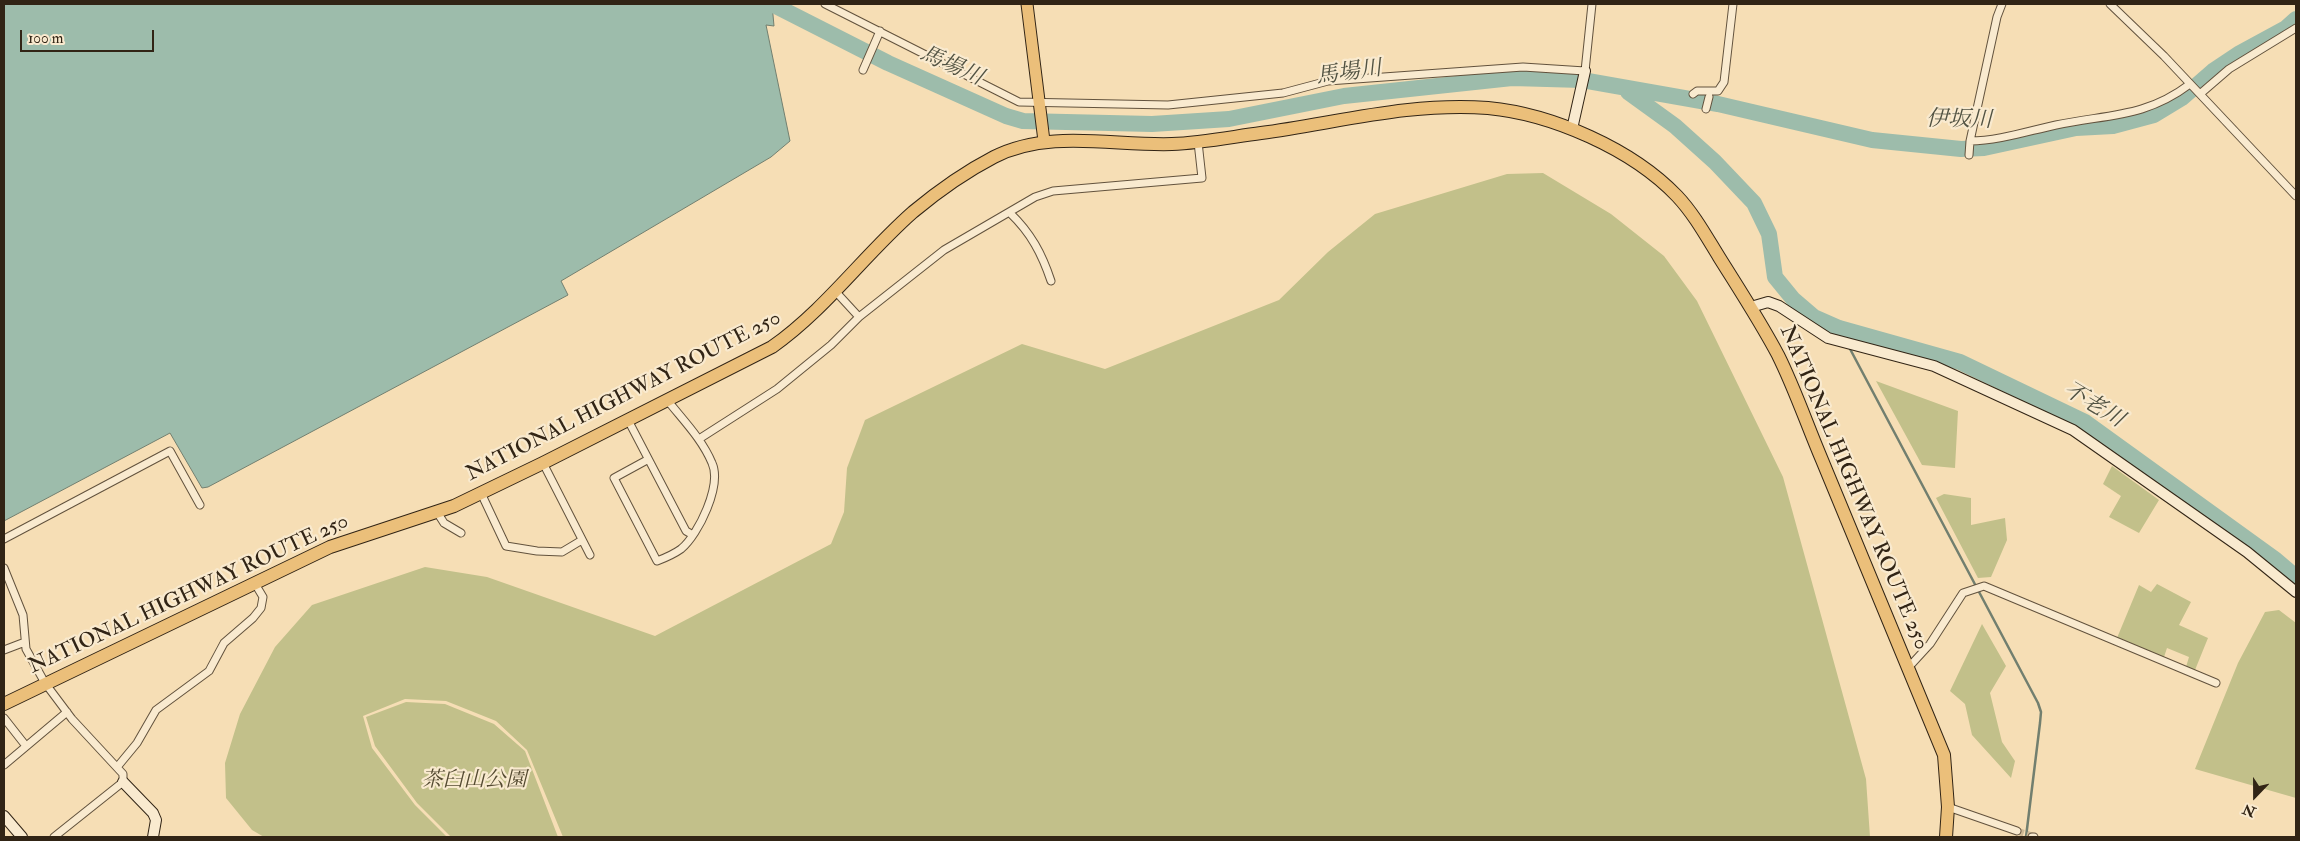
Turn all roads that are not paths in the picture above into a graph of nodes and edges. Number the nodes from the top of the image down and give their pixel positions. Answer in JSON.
{"nodes":[{"id":1,"x":825,"y":4,"type":"edge"},
{"id":2,"x":1027,"y":4,"type":"edge"},
{"id":3,"x":1592,"y":4,"type":"edge"},
{"id":4,"x":1733,"y":4,"type":"edge"},
{"id":5,"x":2002,"y":4,"type":"edge"},
{"id":6,"x":2110,"y":4,"type":"edge"},
{"id":7,"x":2296,"y":28,"type":"edge"},
{"id":8,"x":879,"y":33,"type":"junction"},
{"id":9,"x":863,"y":70,"type":"dead end"},
{"id":10,"x":1585,"y":73,"type":"junction"},
{"id":11,"x":2195,"y":89,"type":"junction"},
{"id":12,"x":1693,"y":94,"type":"dead end"},
{"id":13,"x":1709,"y":98,"type":"dead end"},
{"id":14,"x":1040,"y":105,"type":"junction"},
{"id":15,"x":1706,"y":108,"type":"dead end"},
{"id":16,"x":1572,"y":129,"type":"junction"},
{"id":17,"x":1044,"y":138,"type":"junction"},
{"id":18,"x":1198,"y":142,"type":"junction"},
{"id":19,"x":1969,"y":142,"type":"junction"},
{"id":20,"x":1969,"y":154,"type":"dead end"},
{"id":21,"x":2296,"y":196,"type":"edge"},
{"id":22,"x":1010,"y":213,"type":"junction"},
{"id":23,"x":1051,"y":281,"type":"dead end"},
{"id":24,"x":836,"y":292,"type":"junction"},
{"id":25,"x":1751,"y":307,"type":"junction"},
{"id":26,"x":859,"y":317,"type":"junction"},
{"id":27,"x":668,"y":401,"type":"junction"},
{"id":28,"x":628,"y":420,"type":"junction"},
{"id":29,"x":699,"y":439,"type":"junction"},
{"id":30,"x":647,"y":460,"type":"junction"},
{"id":31,"x":543,"y":463,"type":"junction"},
{"id":32,"x":481,"y":493,"type":"junction"},
{"id":33,"x":200,"y":505,"type":"dead end"},
{"id":34,"x":436,"y":512,"type":"junction"},
{"id":35,"x":460,"y":533,"type":"dead end"},
{"id":36,"x":693,"y":535,"type":"junction"},
{"id":37,"x":4,"y":539,"type":"edge"},
{"id":38,"x":582,"y":540,"type":"junction"},
{"id":39,"x":590,"y":555,"type":"dead end"},
{"id":40,"x":4,"y":568,"type":"edge"},
{"id":41,"x":254,"y":582,"type":"junction"},
{"id":42,"x":2296,"y":592,"type":"edge"},
{"id":43,"x":25,"y":642,"type":"junction"},
{"id":44,"x":4,"y":650,"type":"edge"},
{"id":45,"x":1908,"y":668,"type":"junction"},
{"id":46,"x":45,"y":683,"type":"junction"},
{"id":47,"x":2216,"y":683,"type":"dead end"},
{"id":48,"x":4,"y":704,"type":"edge"},
{"id":49,"x":67,"y":712,"type":"junction"},
{"id":50,"x":4,"y":718,"type":"edge"},
{"id":51,"x":26,"y":746,"type":"junction"},
{"id":52,"x":4,"y":765,"type":"edge"},
{"id":53,"x":118,"y":766,"type":"junction"},
{"id":54,"x":123,"y":782,"type":"junction"},
{"id":55,"x":1948,"y":807,"type":"junction"},
{"id":56,"x":4,"y":816,"type":"edge"},
{"id":57,"x":2017,"y":831,"type":"tunnel mouth"},
{"id":58,"x":22,"y":837,"type":"edge"},
{"id":59,"x":54,"y":837,"type":"edge"},
{"id":60,"x":153,"y":837,"type":"edge"},
{"id":61,"x":1946,"y":837,"type":"edge"}],
"edges":[{"from":1,"to":8,"type":"street"},
{"from":2,"to":14,"type":"main road"},
{"from":3,"to":10,"type":"street"},
{"from":4,"to":12,"type":"street"},
{"from":5,"to":19,"type":"street"},
{"from":6,"to":11,"type":"street"},
{"from":7,"to":11,"type":"street"},
{"from":8,"to":9,"type":"street"},
{"from":8,"to":14,"type":"street"},
{"from":10,"to":14,"type":"street"},
{"from":10,"to":16,"type":"main road"},
{"from":11,"to":19,"type":"street"},
{"from":11,"to":21,"type":"street"},
{"from":13,"to":15,"type":"street"},
{"from":14,"to":17,"type":"main road"},
{"from":16,"to":18,"type":"highway","name":"NATIONAL HIGHWAY ROUTE 250"},
{"from":16,"to":25,"type":"highway","name":"NATIONAL HIGHWAY ROUTE 250"},
{"from":17,"to":18,"type":"highway","name":"NATIONAL HIGHWAY ROUTE 250"},
{"from":17,"to":24,"type":"highway","name":"NATIONAL HIGHWAY ROUTE 250"},
{"from":18,"to":22,"type":"street"},
{"from":19,"to":20,"type":"street"},
{"from":22,"to":23,"type":"street"},
{"from":22,"to":26,"type":"street"},
{"from":24,"to":26,"type":"street"},
{"from":24,"to":27,"type":"highway","name":"NATIONAL HIGHWAY ROUTE 250"},
{"from":25,"to":42,"type":"main road"},
{"from":25,"to":45,"type":"highway","name":"NATIONAL HIGHWAY ROUTE 250"},
{"from":26,"to":29,"type":"street"},
{"from":27,"to":28,"type":"highway","name":"NATIONAL HIGHWAY ROUTE 250"},
{"from":27,"to":29,"type":"street"},
{"from":28,"to":30,"type":"street"},
{"from":28,"to":31,"type":"highway","name":"NATIONAL HIGHWAY ROUTE 250"},
{"from":29,"to":36,"type":"street"},
{"from":30,"to":36,"type":"street"},
{"from":30,"to":36,"type":"street"},
{"from":31,"to":32,"type":"highway","name":"NATIONAL HIGHWAY ROUTE 250"},
{"from":31,"to":38,"type":"street"},
{"from":32,"to":34,"type":"highway","name":"NATIONAL HIGHWAY ROUTE 250"},
{"from":32,"to":38,"type":"street"},
{"from":33,"to":37,"type":"street"},
{"from":34,"to":35,"type":"street"},
{"from":34,"to":41,"type":"highway","name":"NATIONAL HIGHWAY ROUTE 250"},
{"from":38,"to":39,"type":"street"},
{"from":40,"to":43,"type":"street"},
{"from":41,"to":46,"type":"highway","name":"NATIONAL HIGHWAY ROUTE 250"},
{"from":41,"to":53,"type":"street"},
{"from":43,"to":44,"type":"street"},
{"from":43,"to":46,"type":"street"},
{"from":45,"to":47,"type":"street"},
{"from":45,"to":55,"type":"highway","name":"NATIONAL HIGHWAY ROUTE 250"},
{"from":46,"to":48,"type":"highway","name":"NATIONAL HIGHWAY ROUTE 250"},
{"from":46,"to":49,"type":"street"},
{"from":49,"to":51,"type":"street"},
{"from":49,"to":53,"type":"street"},
{"from":50,"to":51,"type":"street"},
{"from":51,"to":52,"type":"street"},
{"from":53,"to":54,"type":"street"},
{"from":54,"to":59,"type":"street"},
{"from":54,"to":60,"type":"main road"},
{"from":55,"to":57,"type":"street"},
{"from":55,"to":61,"type":"highway","name":"NATIONAL HIGHWAY ROUTE 250"},
{"from":56,"to":58,"type":"main road"}]}
